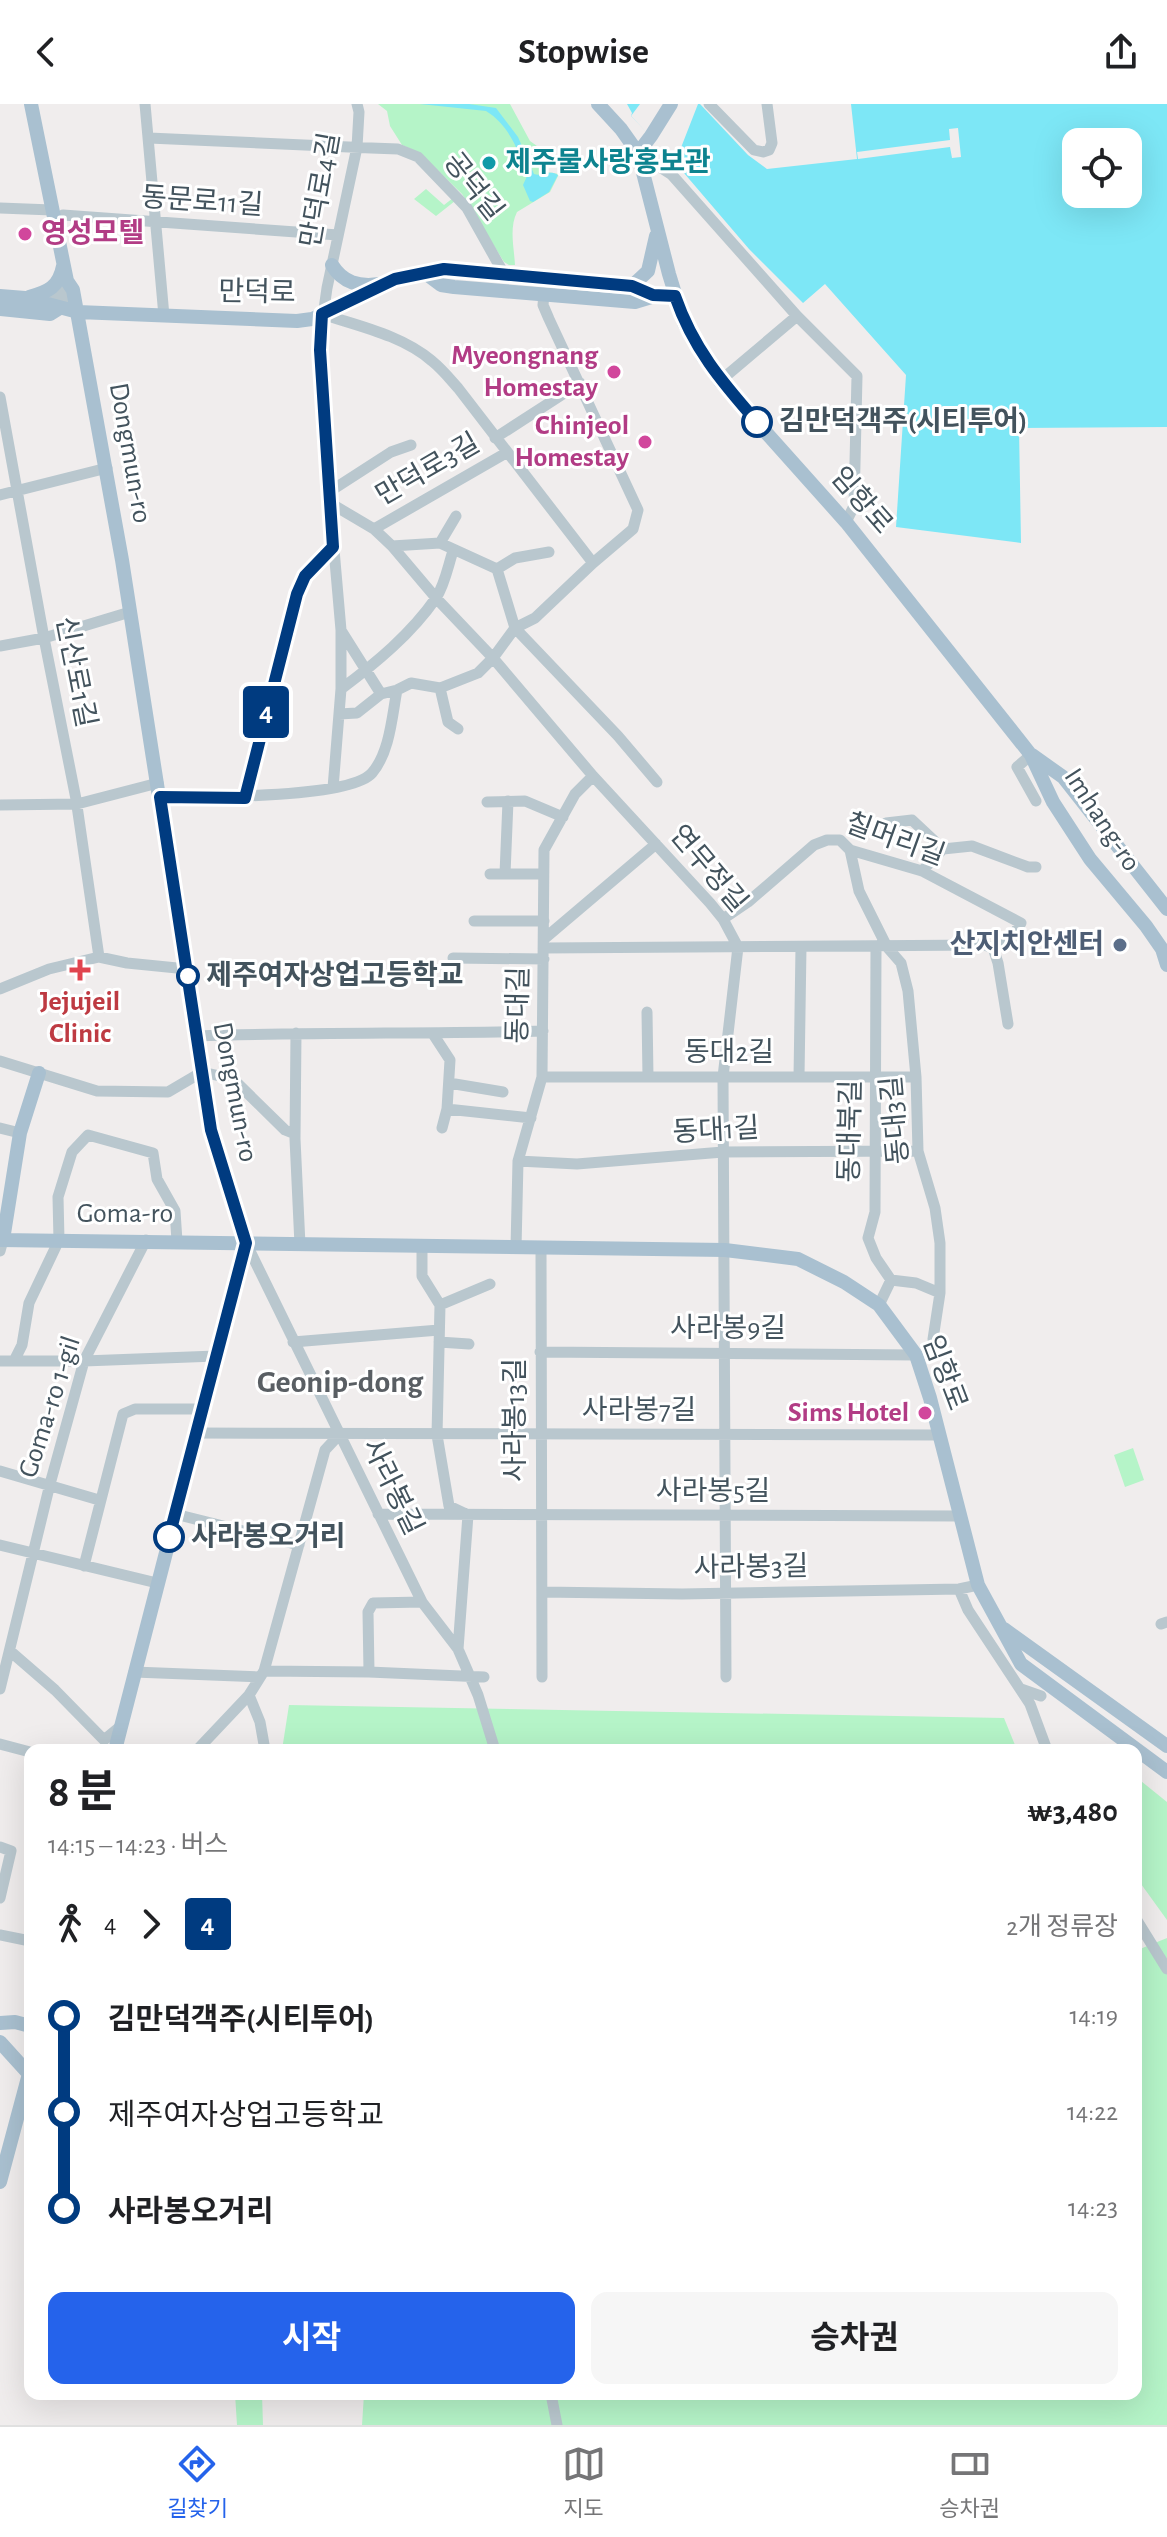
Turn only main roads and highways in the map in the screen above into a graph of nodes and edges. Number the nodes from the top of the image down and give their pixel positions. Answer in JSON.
{"nodes":[{"id":1,"x":31,"y":104,"type":"edge"},
{"id":2,"x":40,"y":104,"type":"edge"},
{"id":3,"x":598,"y":104,"type":"edge"},
{"id":4,"x":671,"y":104,"type":"edge"},
{"id":5,"x":638,"y":153,"type":"junction"},
{"id":6,"x":58,"y":212,"type":"junction"},
{"id":7,"x":657,"y":228,"type":"junction"},
{"id":8,"x":332,"y":265,"type":"road end"},
{"id":9,"x":64,"y":266,"type":"junction"},
{"id":10,"x":425,"y":273,"type":"junction"},
{"id":11,"x":388,"y":282,"type":"junction"},
{"id":12,"x":632,"y":286,"type":"junction"},
{"id":13,"x":68,"y":288,"type":"junction"},
{"id":14,"x":653,"y":295,"type":"junction"},
{"id":15,"x":0,"y":296,"type":"edge"},
{"id":16,"x":675,"y":296,"type":"junction"},
{"id":17,"x":25,"y":298,"type":"junction"},
{"id":18,"x":0,"y":309,"type":"edge"},
{"id":19,"x":58,"y":309,"type":"junction"},
{"id":20,"x":78,"y":312,"type":"junction"},
{"id":21,"x":1031,"y":755,"type":"junction"},
{"id":22,"x":1167,"y":909,"type":"edge"},
{"id":23,"x":1167,"y":965,"type":"edge"},
{"id":24,"x":39,"y":1073,"type":"road end"},
{"id":25,"x":246,"y":1243,"type":"junction"},
{"id":26,"x":1,"y":1244,"type":"edge"},
{"id":27,"x":1001,"y":1627,"type":"junction"},
{"id":28,"x":116,"y":1744,"type":"edge"},
{"id":29,"x":1129,"y":1744,"type":"edge"},
{"id":30,"x":1167,"y":1746,"type":"edge"},
{"id":31,"x":1142,"y":1754,"type":"edge"},
{"id":32,"x":1167,"y":1772,"type":"edge"},
{"id":33,"x":0,"y":2023,"type":"edge"},
{"id":34,"x":24,"y":2024,"type":"edge"},
{"id":35,"x":0,"y":2042,"type":"edge"},
{"id":36,"x":24,"y":2067,"type":"edge"},
{"id":37,"x":24,"y":2091,"type":"edge"},
{"id":38,"x":0,"y":2182,"type":"edge"}],
"edges":[{"from":1,"to":6,"type":"main road","name":"Dongmun-ro"},
{"from":2,"to":6,"type":"main road","name":"Dongmun-ro"},
{"from":3,"to":5,"type":"main road"},
{"from":4,"to":5,"type":"main road"},
{"from":5,"to":7,"type":"main road","name":"임항로"},
{"from":6,"to":9,"type":"main road","name":"Dongmun-ro"},
{"from":6,"to":13,"type":"main road","name":"Dongmun-ro"},
{"from":7,"to":12,"type":"main road"},
{"from":7,"to":16,"type":"main road","name":"임항로"},
{"from":8,"to":11,"type":"main road"},
{"from":9,"to":13,"type":"main road","name":"Dongmun-ro"},
{"from":9,"to":17,"type":"main road"},
{"from":10,"to":11,"type":"main road","name":"만덕로"},
{"from":10,"to":12,"type":"main road","name":"만덕로"},
{"from":10,"to":14,"type":"main road","name":"만덕로"},
{"from":11,"to":20,"type":"main road","name":"만덕로"},
{"from":12,"to":14,"type":"main road","name":"만덕로"},
{"from":13,"to":20,"type":"main road","name":"Dongmun-ro"},
{"from":14,"to":16,"type":"main road","name":"만덕로"},
{"from":15,"to":17,"type":"main road"},
{"from":16,"to":21,"type":"main road","name":"임항로"},
{"from":17,"to":19,"type":"main road"},
{"from":18,"to":19,"type":"main road"},
{"from":19,"to":20,"type":"main road","name":"만덕로"},
{"from":20,"to":25,"type":"main road","name":"Dongmun-ro"},
{"from":21,"to":22,"type":"main road","name":"Imhang-ro"},
{"from":21,"to":23,"type":"main road","name":"Imhang-ro"},
{"from":24,"to":26,"type":"main road","name":"Goma-ro"},
{"from":25,"to":26,"type":"main road","name":"Goma-ro"},
{"from":25,"to":27,"type":"main road","name":"임항로"},
{"from":25,"to":28,"type":"main road"},
{"from":27,"to":29,"type":"main road"},
{"from":27,"to":30,"type":"main road","name":"임항로"},
{"from":31,"to":32,"type":"main road"},
{"from":33,"to":34,"type":"main road"},
{"from":35,"to":36,"type":"main road"},
{"from":37,"to":38,"type":"main road"}]}
